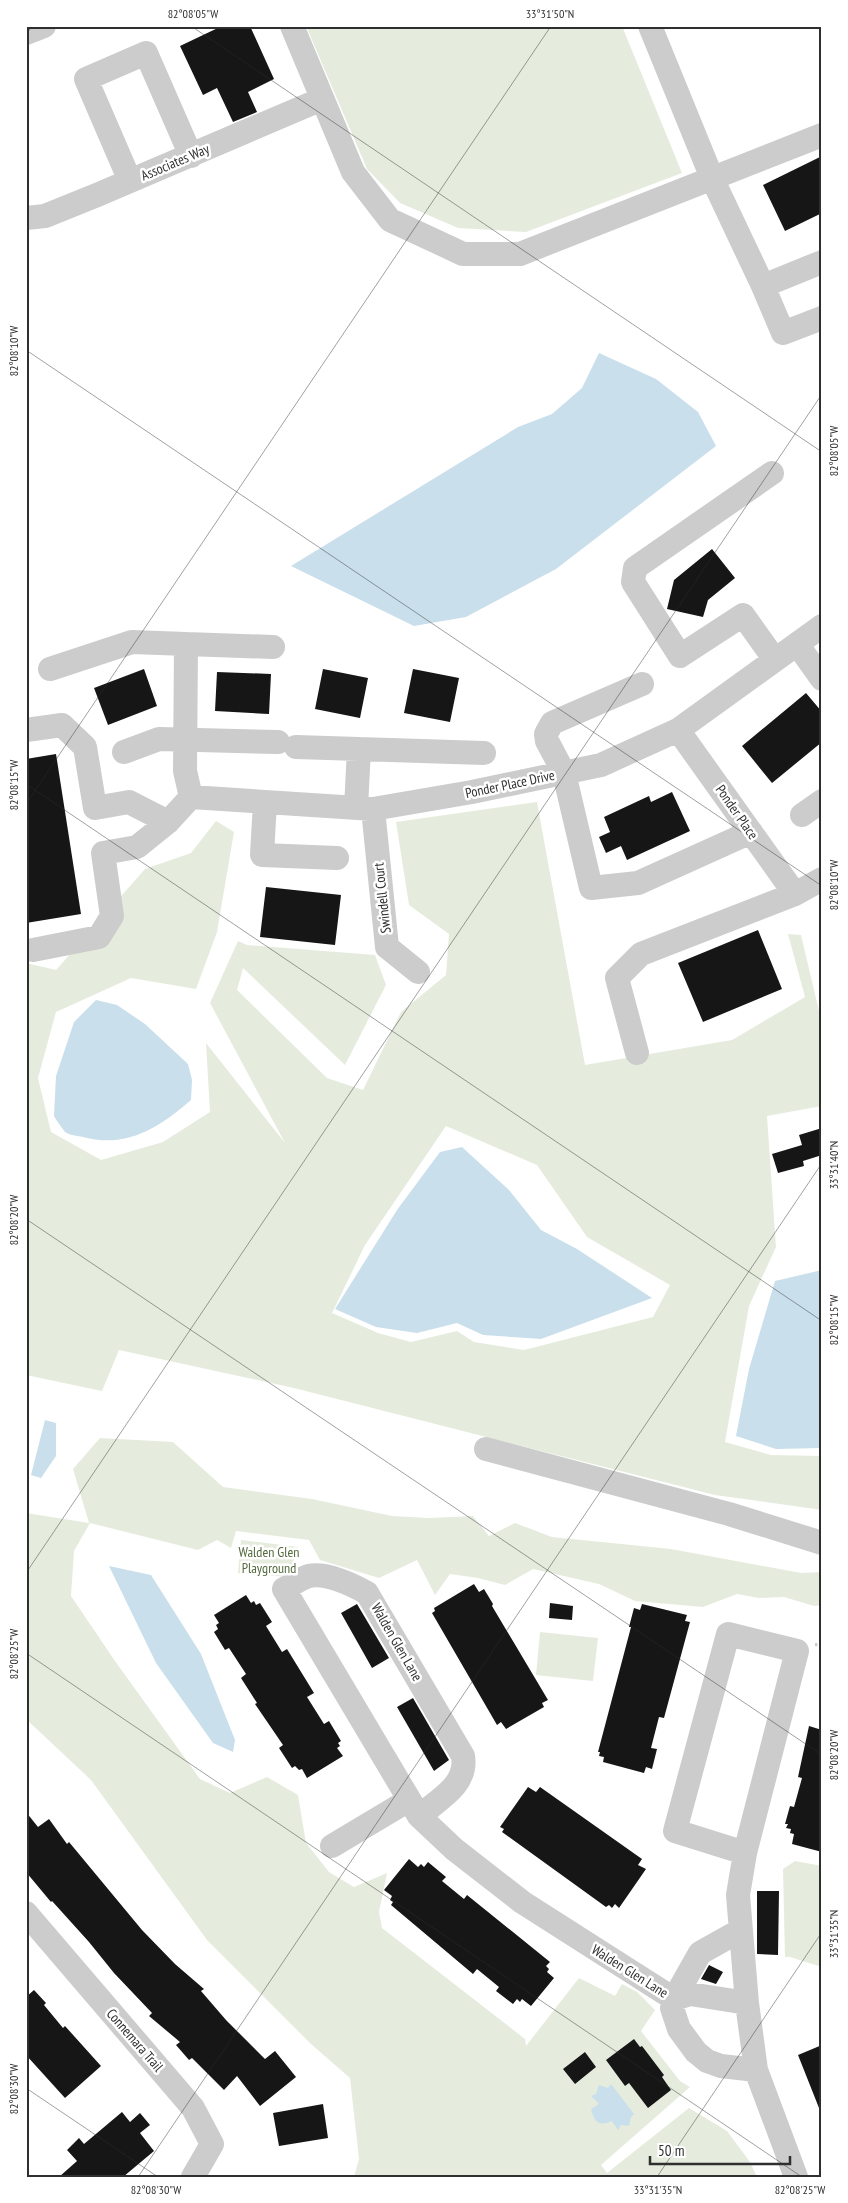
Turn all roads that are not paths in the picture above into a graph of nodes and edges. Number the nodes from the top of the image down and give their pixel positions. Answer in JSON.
{"nodes":[{"id":1,"x":44,"y":26,"type":"edge"},
{"id":2,"x":292,"y":26,"type":"edge"},
{"id":3,"x":650,"y":26,"type":"edge"},
{"id":4,"x":26,"y":33,"type":"edge"},
{"id":5,"x":322,"y":99,"type":"junction"},
{"id":6,"x":822,"y":135,"type":"edge"},
{"id":7,"x":191,"y":156,"type":"junction"},
{"id":8,"x":712,"y":178,"type":"junction"},
{"id":9,"x":130,"y":181,"type":"junction"},
{"id":10,"x":26,"y":218,"type":"edge"},
{"id":11,"x":822,"y":262,"type":"edge"},
{"id":12,"x":763,"y":286,"type":"junction"},
{"id":13,"x":822,"y":318,"type":"edge"},
{"id":14,"x":772,"y":473,"type":"dead end"},
{"id":15,"x":822,"y":626,"type":"edge"},
{"id":16,"x":186,"y":644,"type":"junction"},
{"id":17,"x":797,"y":644,"type":"junction"},
{"id":18,"x":273,"y":647,"type":"dead end"},
{"id":19,"x":774,"y":660,"type":"junction"},
{"id":20,"x":50,"y":669,"type":"dead end"},
{"id":21,"x":822,"y":679,"type":"edge"},
{"id":22,"x":642,"y":684,"type":"dead end"},
{"id":23,"x":26,"y":730,"type":"edge"},
{"id":24,"x":678,"y":730,"type":"junction"},
{"id":25,"x":185,"y":739,"type":"junction"},
{"id":26,"x":358,"y":749,"type":"junction"},
{"id":27,"x":124,"y":752,"type":"dead end"},
{"id":28,"x":484,"y":753,"type":"dead end"},
{"id":29,"x":564,"y":773,"type":"junction"},
{"id":30,"x":191,"y":797,"type":"junction"},
{"id":31,"x":822,"y":801,"type":"edge"},
{"id":32,"x":264,"y":802,"type":"junction"},
{"id":33,"x":365,"y":809,"type":"junction"},
{"id":34,"x":802,"y":815,"type":"dead end"},
{"id":35,"x":168,"y":822,"type":"junction"},
{"id":36,"x":751,"y":832,"type":"junction"},
{"id":37,"x":337,"y":858,"type":"dead end"},
{"id":38,"x":822,"y":879,"type":"edge"},
{"id":39,"x":795,"y":894,"type":"junction"},
{"id":40,"x":32,"y":950,"type":"dead end"},
{"id":41,"x":418,"y":972,"type":"dead end"},
{"id":42,"x":637,"y":1054,"type":"dead end"},
{"id":43,"x":486,"y":1449,"type":"dead end"},
{"id":44,"x":822,"y":1543,"type":"edge"},
{"id":45,"x":414,"y":1808,"type":"junction"},
{"id":46,"x":332,"y":1846,"type":"dead end"},
{"id":47,"x":745,"y":1853,"type":"junction"},
{"id":48,"x":26,"y":1913,"type":"edge"},
{"id":49,"x":741,"y":1930,"type":"junction"},
{"id":50,"x":674,"y":1998,"type":"junction"},
{"id":51,"x":747,"y":2004,"type":"junction"},
{"id":52,"x":756,"y":2070,"type":"junction"},
{"id":53,"x":193,"y":2177,"type":"edge"},
{"id":54,"x":796,"y":2177,"type":"edge"}],
"edges":[{"from":1,"to":4,"type":"street"},
{"from":2,"to":5,"type":"street"},
{"from":3,"to":8,"type":"street"},
{"from":5,"to":7,"type":"street","name":"Associates Way"},
{"from":5,"to":8,"type":"street"},
{"from":6,"to":8,"type":"street"},
{"from":7,"to":9,"type":"street","name":"Associates Way"},
{"from":7,"to":9,"type":"street"},
{"from":8,"to":12,"type":"street"},
{"from":9,"to":10,"type":"street","name":"Associates Way"},
{"from":11,"to":12,"type":"street"},
{"from":12,"to":13,"type":"street"},
{"from":14,"to":19,"type":"street"},
{"from":15,"to":17,"type":"street","name":"Ponder Place Drive"},
{"from":16,"to":18,"type":"street"},
{"from":16,"to":20,"type":"street"},
{"from":16,"to":25,"type":"street"},
{"from":17,"to":19,"type":"street","name":"Ponder Place Drive"},
{"from":17,"to":21,"type":"street"},
{"from":19,"to":24,"type":"street","name":"Ponder Place Drive"},
{"from":22,"to":29,"type":"street"},
{"from":23,"to":35,"type":"street"},
{"from":24,"to":29,"type":"street","name":"Ponder Place Drive"},
{"from":24,"to":36,"type":"street","name":"Ponder Place"},
{"from":25,"to":26,"type":"street"},
{"from":25,"to":27,"type":"street"},
{"from":25,"to":30,"type":"street"},
{"from":26,"to":28,"type":"street"},
{"from":26,"to":33,"type":"street","name":"Swindell Court"},
{"from":29,"to":33,"type":"street","name":"Ponder Place Drive"},
{"from":29,"to":36,"type":"street"},
{"from":30,"to":32,"type":"street","name":"Ponder Place Drive"},
{"from":30,"to":35,"type":"street"},
{"from":31,"to":34,"type":"street"},
{"from":32,"to":33,"type":"street","name":"Ponder Place Drive"},
{"from":32,"to":37,"type":"street"},
{"from":33,"to":41,"type":"street","name":"Swindell Court"},
{"from":35,"to":40,"type":"street"},
{"from":36,"to":39,"type":"street","name":"Ponder Place"},
{"from":38,"to":39,"type":"street"},
{"from":39,"to":42,"type":"street"},
{"from":43,"to":44,"type":"street"},
{"from":45,"to":45,"type":"street","name":"Walden Glen Lane"},
{"from":45,"to":46,"type":"street","name":"Walden Glen Lane"},
{"from":45,"to":50,"type":"street","name":"Walden Glen Lane"},
{"from":47,"to":47,"type":"street"},
{"from":47,"to":49,"type":"street"},
{"from":48,"to":53,"type":"street","name":"Connemara Trail"},
{"from":49,"to":50,"type":"street","name":"Walden Glen Lane"},
{"from":49,"to":51,"type":"street"},
{"from":50,"to":51,"type":"street","name":"Walden Glen Lane"},
{"from":50,"to":52,"type":"street"},
{"from":51,"to":52,"type":"street"},
{"from":52,"to":54,"type":"street"}]}
